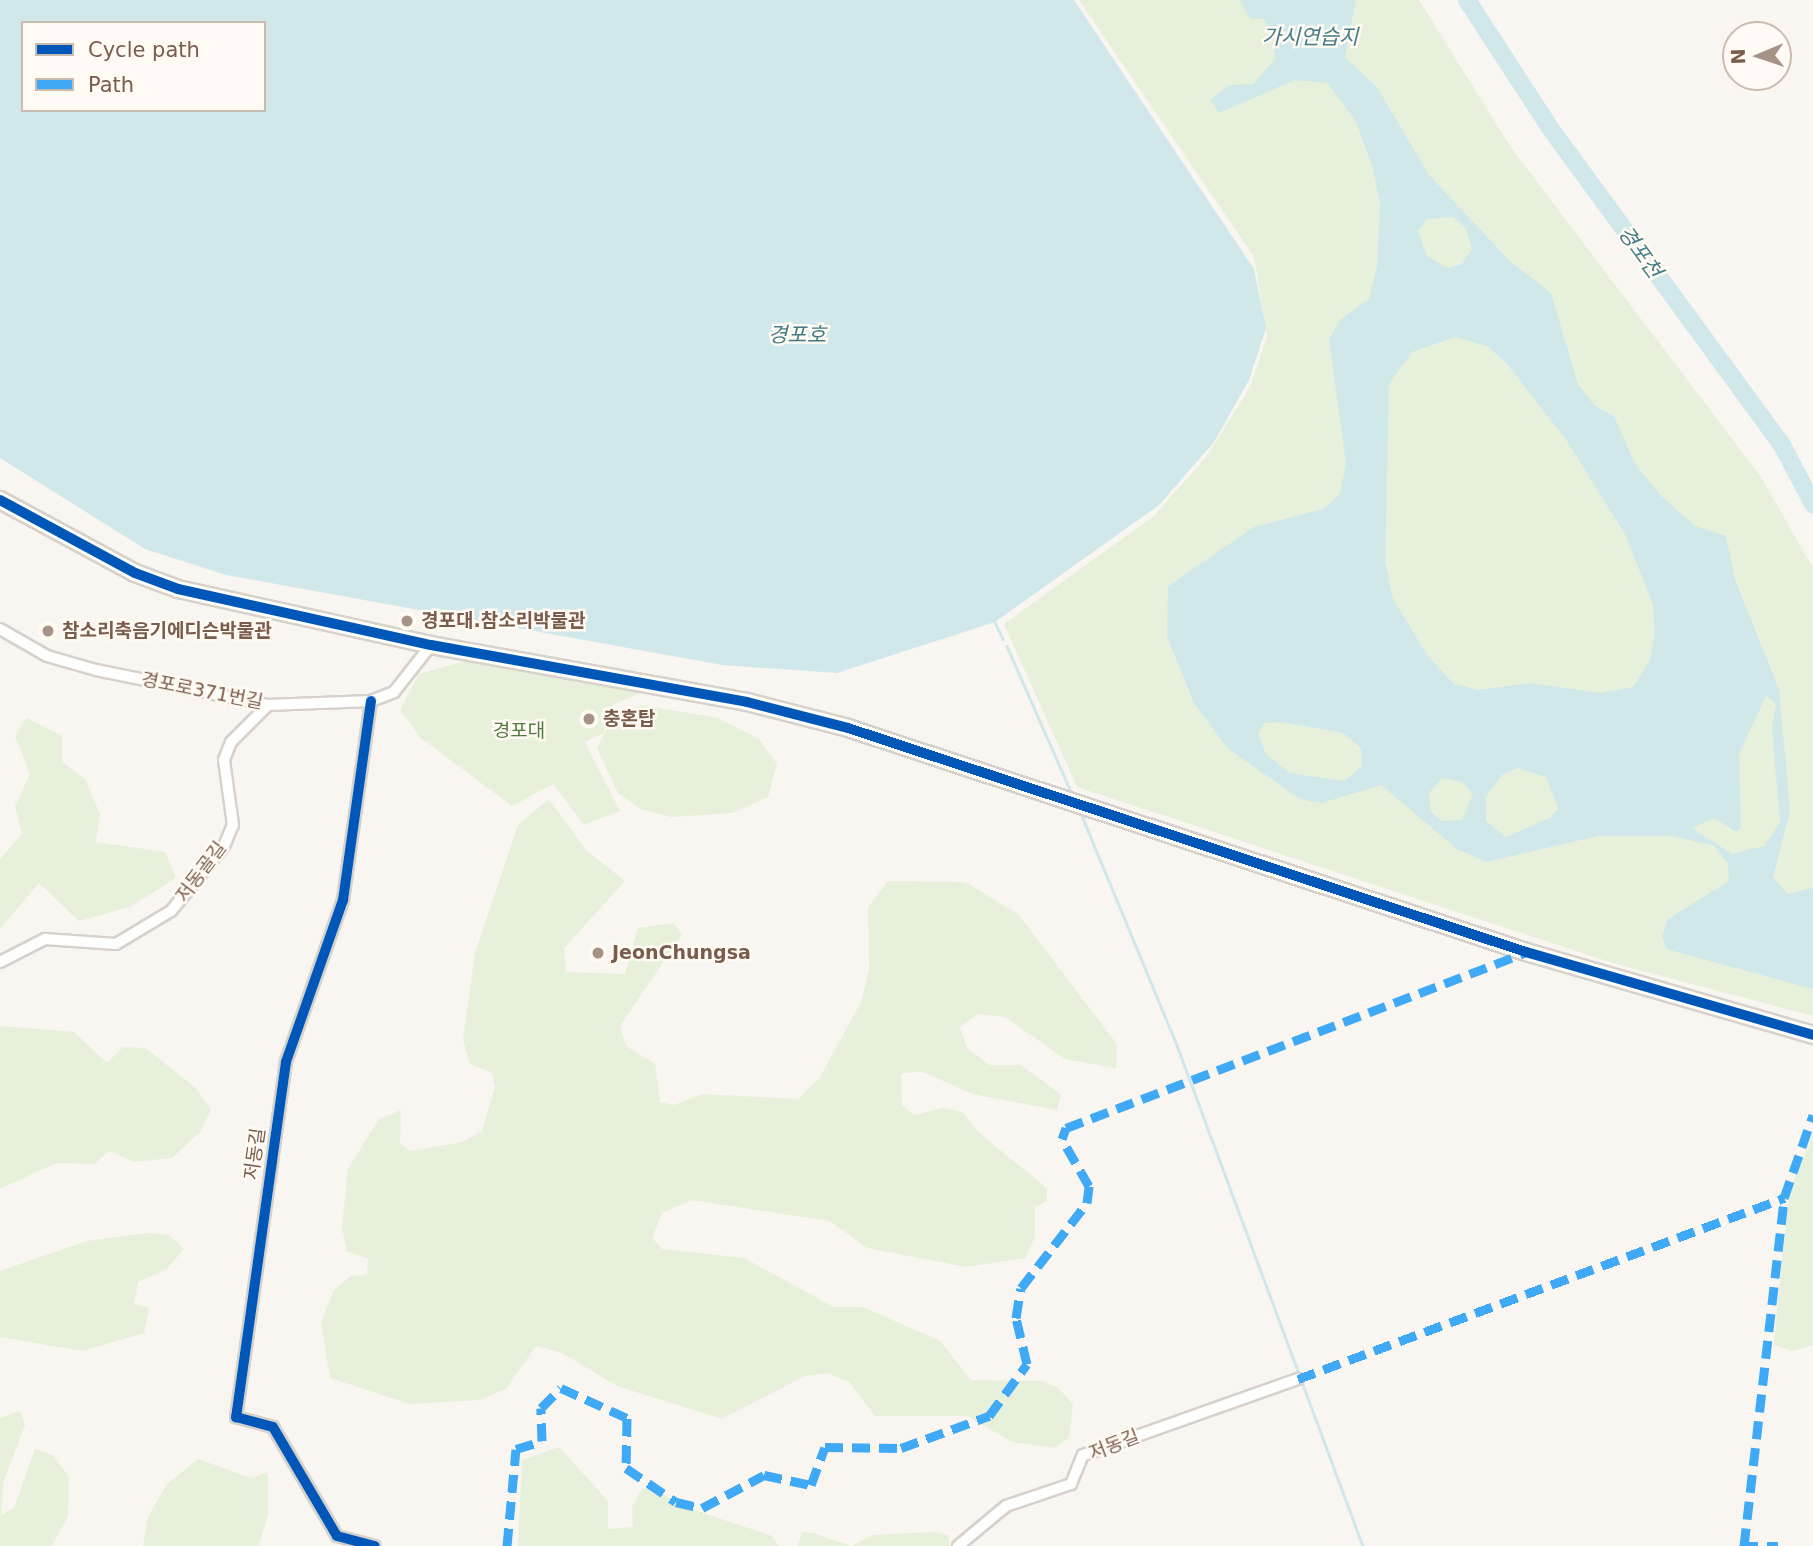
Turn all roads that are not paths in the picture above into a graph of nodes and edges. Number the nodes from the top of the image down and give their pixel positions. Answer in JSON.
{"nodes":[{"id":1,"x":0,"y":500,"type":"edge"},
{"id":2,"x":0,"y":629,"type":"edge"},
{"id":3,"x":431,"y":645,"type":"junction"},
{"id":4,"x":370,"y":701,"type":"junction"},
{"id":5,"x":268,"y":705,"type":"junction"},
{"id":6,"x":0,"y":962,"type":"edge"},
{"id":7,"x":1813,"y":1035,"type":"edge"},
{"id":8,"x":1298,"y":1379,"type":"dead end"},
{"id":9,"x":376,"y":1546,"type":"edge"},
{"id":10,"x":958,"y":1546,"type":"edge"}],
"edges":[{"from":1,"to":3,"type":"street"},
{"from":2,"to":5,"type":"street","name":"경포로371번길"},
{"from":3,"to":4,"type":"street","name":"경포로371번길"},
{"from":3,"to":7,"type":"street"},
{"from":4,"to":5,"type":"street","name":"경포로371번길"},
{"from":4,"to":9,"type":"street","name":"저동길"},
{"from":5,"to":6,"type":"street","name":"저동골길"},
{"from":8,"to":10,"type":"street","name":"저동길"}]}
